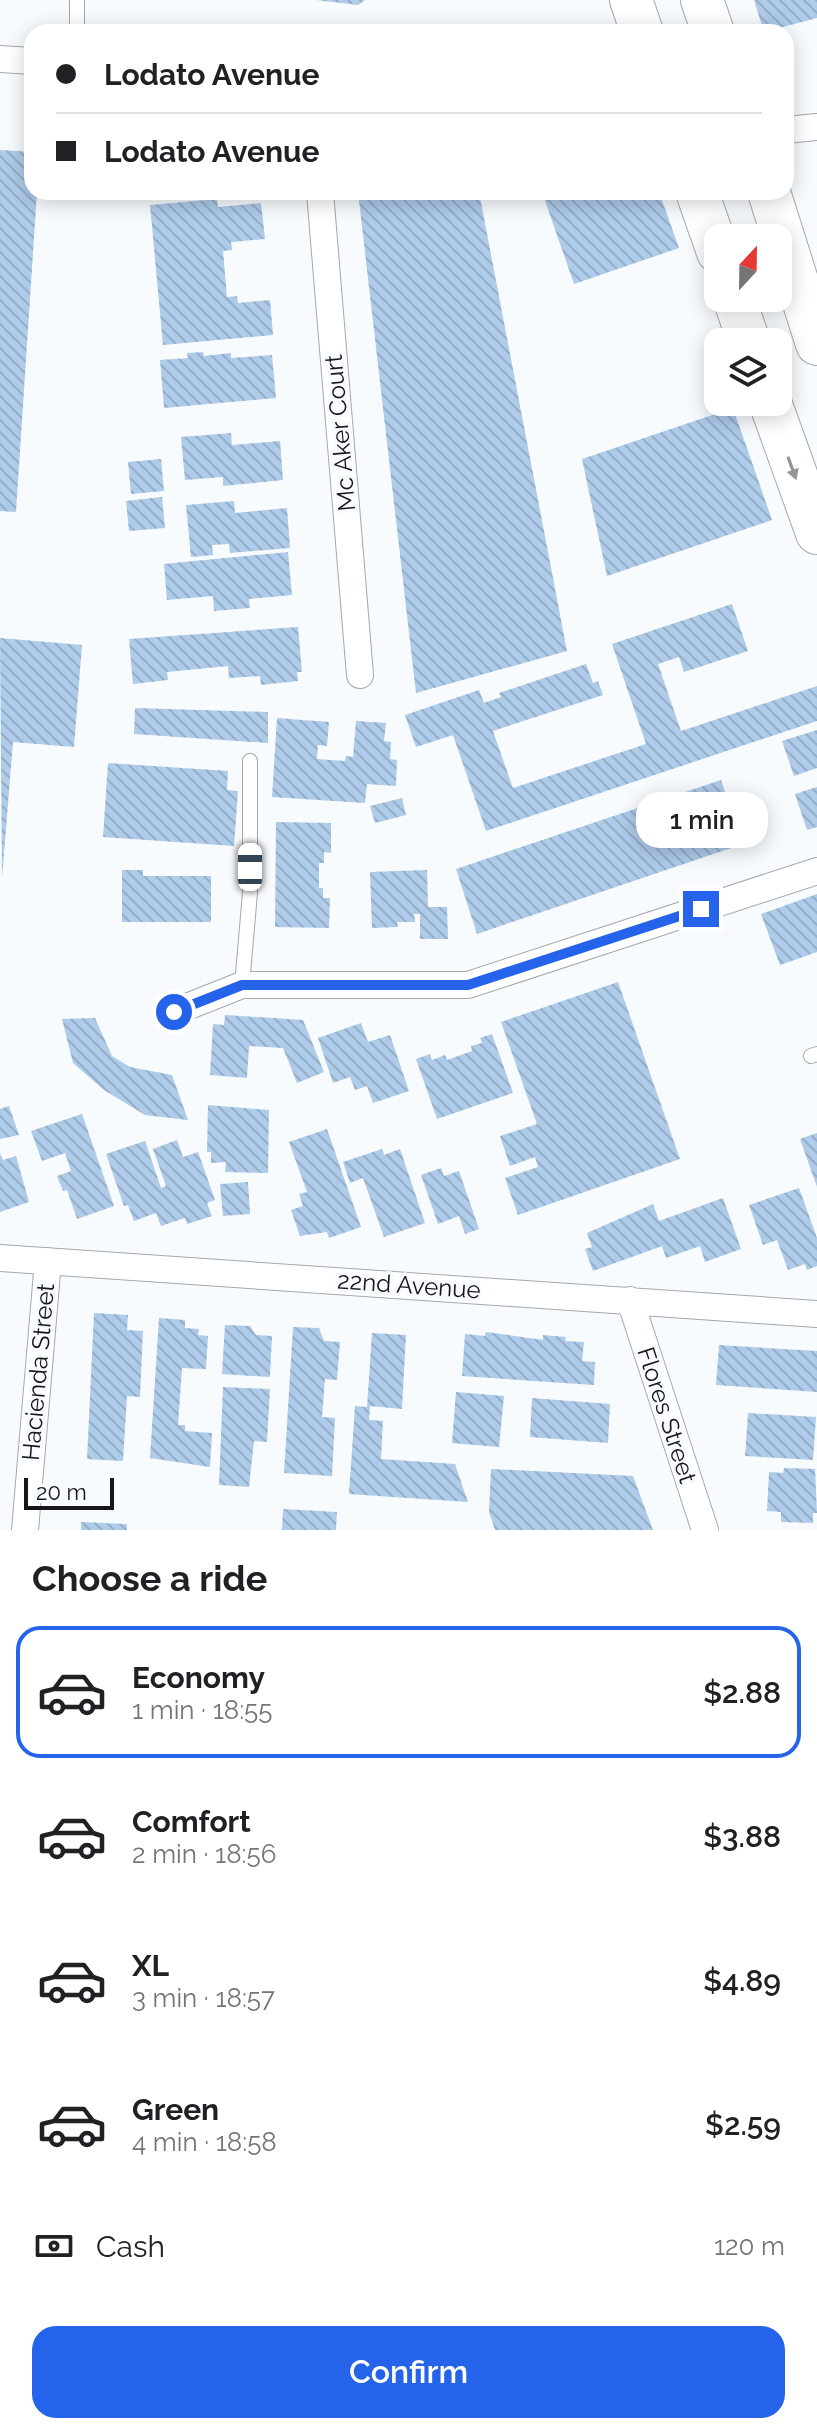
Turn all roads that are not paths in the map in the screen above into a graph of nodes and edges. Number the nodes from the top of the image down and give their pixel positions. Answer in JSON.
{"nodes":[{"id":1,"x":77,"y":0,"type":"edge"},
{"id":2,"x":631,"y":0,"type":"edge"},
{"id":3,"x":702,"y":0,"type":"edge"},
{"id":4,"x":77,"y":24,"type":"edge"},
{"id":5,"x":639,"y":24,"type":"edge"},
{"id":6,"x":710,"y":24,"type":"edge"},
{"id":7,"x":0,"y":59,"type":"edge"},
{"id":8,"x":24,"y":60,"type":"edge"},
{"id":9,"x":817,"y":127,"type":"edge"},
{"id":10,"x":794,"y":129,"type":"edge"},
{"id":11,"x":321,"y":200,"type":"edge"},
{"id":12,"x":700,"y":200,"type":"edge"},
{"id":13,"x":772,"y":200,"type":"edge"},
{"id":14,"x":708,"y":224,"type":"edge"},
{"id":15,"x":814,"y":323,"type":"edge"},
{"id":16,"x":775,"y":416,"type":"edge"},
{"id":17,"x":817,"y":533,"type":"edge"},
{"id":18,"x":360,"y":675,"type":"dead end"},
{"id":19,"x":250,"y":761,"type":"dead end"},
{"id":20,"x":817,"y":871,"type":"edge"},
{"id":21,"x":242,"y":985,"type":"junction"},
{"id":22,"x":174,"y":1012,"type":"dead end"},
{"id":23,"x":0,"y":1258,"type":"edge"},
{"id":24,"x":48,"y":1261,"type":"junction"},
{"id":25,"x":630,"y":1300,"type":"junction"},
{"id":26,"x":817,"y":1314,"type":"edge"},
{"id":27,"x":25,"y":1530,"type":"edge"},
{"id":28,"x":705,"y":1530,"type":"edge"}],
"edges":[{"from":1,"to":4,"type":"lane"},
{"from":2,"to":5,"type":"main road"},
{"from":3,"to":6,"type":"main road"},
{"from":7,"to":8,"type":"street"},
{"from":9,"to":10,"type":"street"},
{"from":11,"to":18,"type":"street","name":"Mc Aker Court"},
{"from":12,"to":14,"type":"main road"},
{"from":13,"to":15,"type":"main road"},
{"from":16,"to":17,"type":"main road","one_way":true},
{"from":19,"to":21,"type":"lane"},
{"from":20,"to":21,"type":"street"},
{"from":21,"to":22,"type":"street"},
{"from":23,"to":24,"type":"street","name":"22nd Avenue"},
{"from":24,"to":25,"type":"street","name":"22nd Avenue"},
{"from":24,"to":27,"type":"street","name":"Hacienda Street"},
{"from":25,"to":26,"type":"street","name":"22nd Avenue"},
{"from":25,"to":28,"type":"street","name":"Flores Street"}]}
